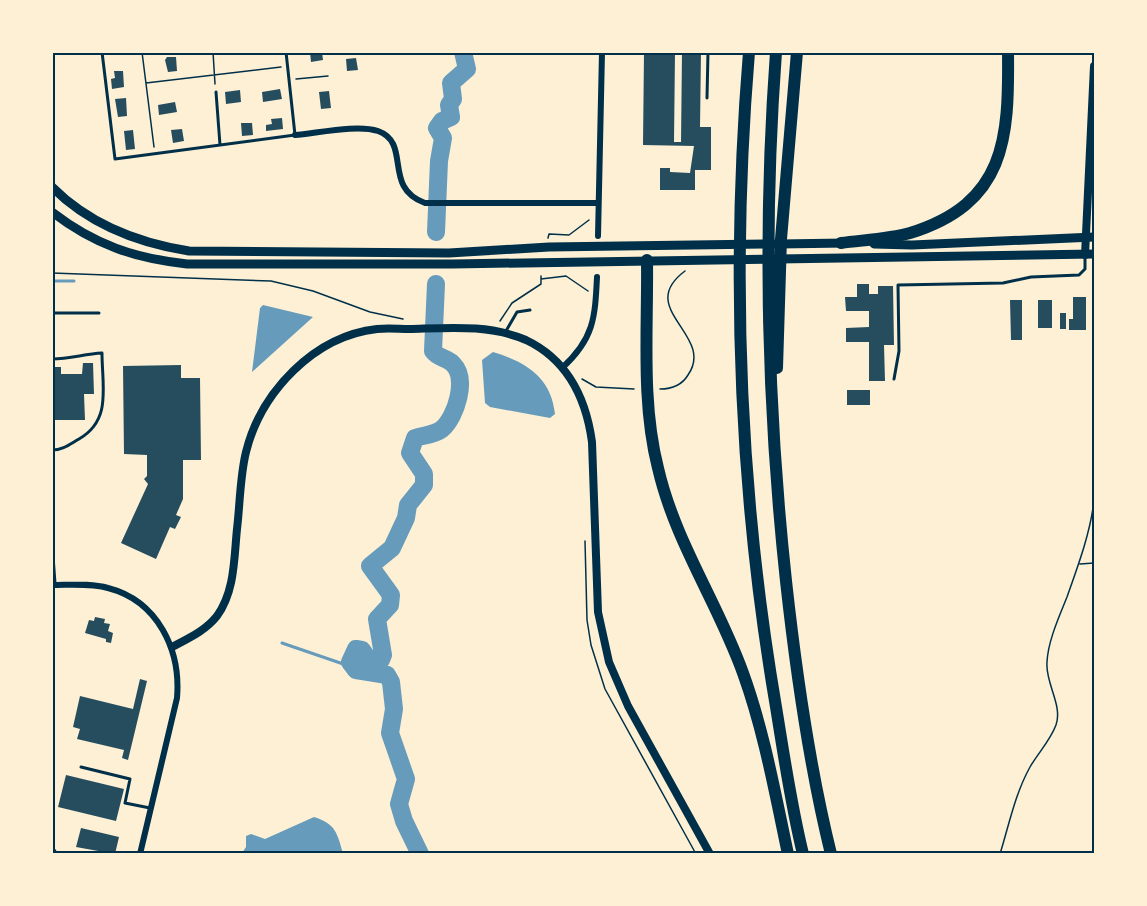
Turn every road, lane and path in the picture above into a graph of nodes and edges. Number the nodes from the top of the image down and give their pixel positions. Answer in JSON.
{"nodes":[{"id":1,"x":102,"y":52,"type":"edge"},
{"id":2,"x":142,"y":52,"type":"edge"},
{"id":3,"x":213,"y":52,"type":"edge"},
{"id":4,"x":286,"y":52,"type":"edge"},
{"id":5,"x":602,"y":52,"type":"edge"},
{"id":6,"x":708,"y":52,"type":"edge"},
{"id":7,"x":749,"y":52,"type":"edge"},
{"id":8,"x":776,"y":52,"type":"edge"},
{"id":9,"x":799,"y":52,"type":"edge"},
{"id":10,"x":1008,"y":52,"type":"edge"},
{"id":11,"x":288,"y":66,"type":"junction"},
{"id":12,"x":1095,"y":66,"type":"edge"},
{"id":13,"x":215,"y":75,"type":"junction"},
{"id":14,"x":328,"y":76,"type":"dead end"},
{"id":15,"x":289,"y":80,"type":"junction"},
{"id":16,"x":146,"y":83,"type":"junction"},
{"id":17,"x":216,"y":92,"type":"joint"},
{"id":18,"x":707,"y":98,"type":"dead end"},
{"id":19,"x":295,"y":135,"type":"junction"},
{"id":20,"x":220,"y":145,"type":"junction"},
{"id":21,"x":155,"y":153,"type":"junction"},
{"id":22,"x":52,"y":187,"type":"edge"},
{"id":23,"x":598,"y":203,"type":"junction"},
{"id":24,"x":52,"y":212,"type":"edge"},
{"id":25,"x":598,"y":217,"type":"junction"},
{"id":26,"x":598,"y":236,"type":"dead end"},
{"id":27,"x":1090,"y":237,"type":"edge"},
{"id":28,"x":548,"y":238,"type":"dead end"},
{"id":29,"x":841,"y":243,"type":"junction"},
{"id":30,"x":647,"y":246,"type":"junction"},
{"id":31,"x":1090,"y":254,"type":"edge"},
{"id":32,"x":647,"y":260,"type":"junction"},
{"id":33,"x":692,"y":268,"type":"dead end"},
{"id":34,"x":52,"y":273,"type":"edge"},
{"id":35,"x":597,"y":277,"type":"dead end"},
{"id":36,"x":596,"y":296,"type":"junction"},
{"id":37,"x":530,"y":310,"type":"dead end"},
{"id":38,"x":52,"y":313,"type":"edge"},
{"id":39,"x":99,"y":313,"type":"dead end"},
{"id":40,"x":409,"y":319,"type":"dead end"},
{"id":41,"x":502,"y":331,"type":"junction"},
{"id":42,"x":52,"y":359,"type":"edge"},
{"id":43,"x":562,"y":368,"type":"junction"},
{"id":44,"x":894,"y":379,"type":"dead end"},
{"id":45,"x":660,"y":390,"type":"dead end"},
{"id":46,"x":52,"y":450,"type":"edge"},
{"id":47,"x":775,"y":475,"type":"junction"},
{"id":48,"x":1095,"y":501,"type":"edge"},
{"id":49,"x":52,"y":542,"type":"edge"},
{"id":50,"x":1095,"y":563,"type":"edge"},
{"id":51,"x":1079,"y":565,"type":"junction"},
{"id":52,"x":54,"y":585,"type":"edge"},
{"id":53,"x":172,"y":647,"type":"junction"},
{"id":54,"x":81,"y":767,"type":"dead end"},
{"id":55,"x":150,"y":808,"type":"junction"},
{"id":56,"x":52,"y":847,"type":"edge"},
{"id":57,"x":57,"y":854,"type":"edge"},
{"id":58,"x":140,"y":854,"type":"edge"},
{"id":59,"x":710,"y":854,"type":"edge"},
{"id":60,"x":788,"y":854,"type":"edge"},
{"id":61,"x":803,"y":854,"type":"edge"},
{"id":62,"x":831,"y":854,"type":"edge"},
{"id":63,"x":1000,"y":854,"type":"edge"}],
"edges":[{"from":1,"to":21,"type":"lane"},
{"from":2,"to":16,"type":"path"},
{"from":3,"to":13,"type":"path"},
{"from":4,"to":11,"type":"lane"},
{"from":5,"to":23,"type":"street"},
{"from":6,"to":18,"type":"lane"},
{"from":7,"to":61,"type":"highway"},
{"from":8,"to":47,"type":"highway"},
{"from":9,"to":47,"type":"highway"},
{"from":10,"to":29,"type":"highway"},
{"from":11,"to":13,"type":"path"},
{"from":11,"to":15,"type":"lane"},
{"from":12,"to":27,"type":"street"},
{"from":13,"to":16,"type":"path"},
{"from":13,"to":17,"type":"path"},
{"from":14,"to":15,"type":"path"},
{"from":15,"to":19,"type":"lane"},
{"from":16,"to":21,"type":"path"},
{"from":17,"to":20,"type":"lane"},
{"from":19,"to":20,"type":"lane"},
{"from":19,"to":23,"type":"street"},
{"from":20,"to":21,"type":"lane"},
{"from":22,"to":30,"type":"main road"},
{"from":23,"to":25,"type":"street"},
{"from":24,"to":32,"type":"main road"},
{"from":25,"to":26,"type":"street"},
{"from":25,"to":28,"type":"path"},
{"from":27,"to":29,"type":"main road"},
{"from":27,"to":31,"type":"street"},
{"from":29,"to":30,"type":"main road"},
{"from":30,"to":32,"type":"main road"},
{"from":31,"to":32,"type":"main road"},
{"from":31,"to":44,"type":"lane"},
{"from":32,"to":60,"type":"highway"},
{"from":33,"to":45,"type":"path"},
{"from":34,"to":40,"type":"path"},
{"from":35,"to":36,"type":"street"},
{"from":36,"to":41,"type":"path"},
{"from":36,"to":43,"type":"street"},
{"from":37,"to":41,"type":"lane"},
{"from":38,"to":39,"type":"lane"},
{"from":41,"to":43,"type":"street"},
{"from":41,"to":53,"type":"street"},
{"from":42,"to":46,"type":"lane"},
{"from":43,"to":59,"type":"street"},
{"from":47,"to":62,"type":"highway"},
{"from":48,"to":51,"type":"path"},
{"from":49,"to":52,"type":"lane"},
{"from":50,"to":51,"type":"path"},
{"from":51,"to":63,"type":"path"},
{"from":52,"to":53,"type":"street"},
{"from":53,"to":55,"type":"street"},
{"from":54,"to":55,"type":"lane"},
{"from":55,"to":58,"type":"street"},
{"from":56,"to":57,"type":"lane"}]}
